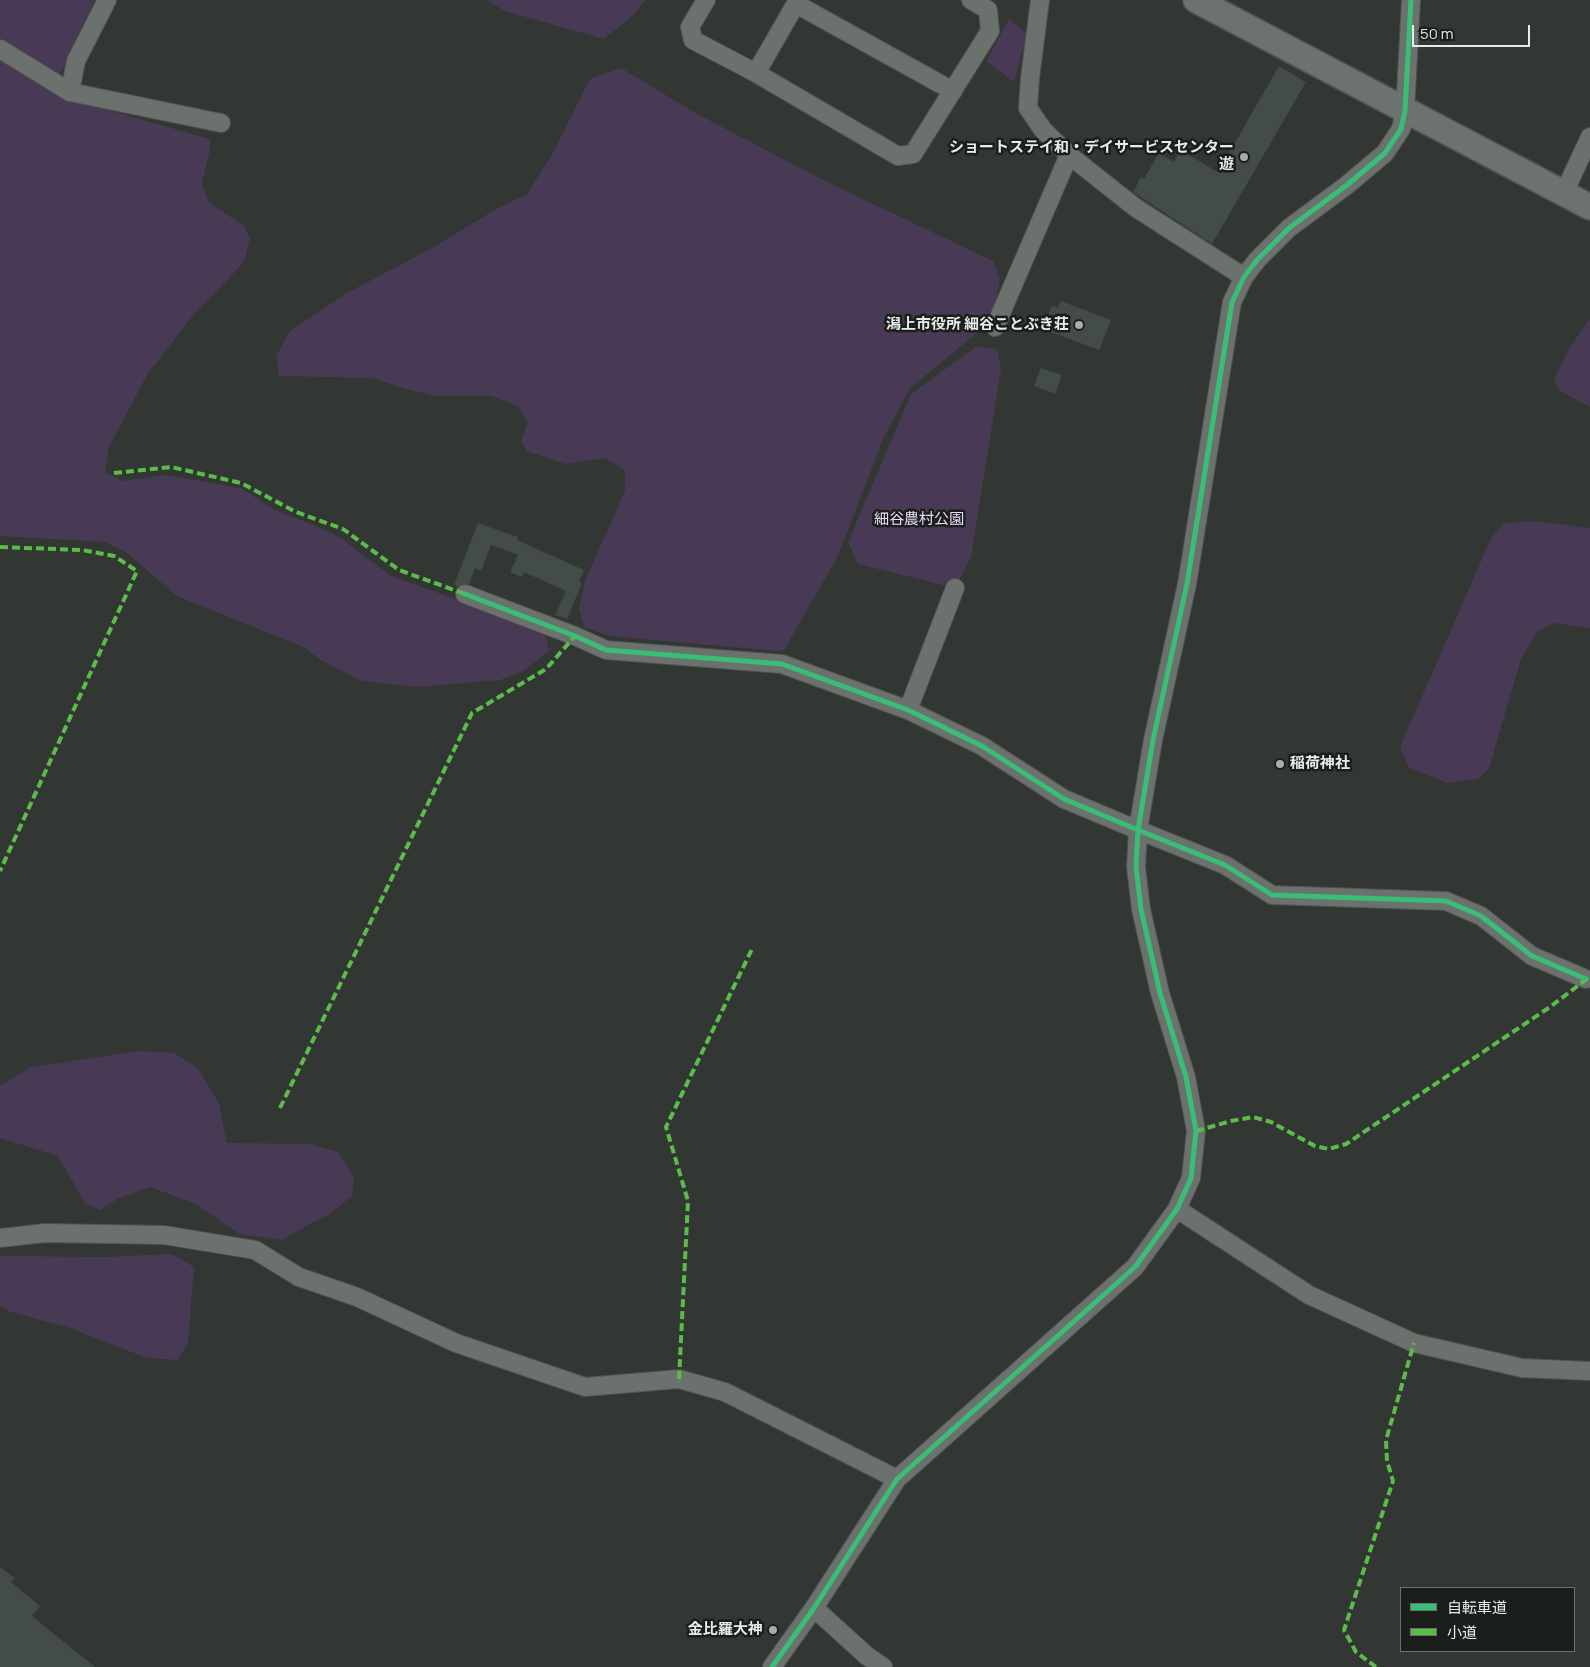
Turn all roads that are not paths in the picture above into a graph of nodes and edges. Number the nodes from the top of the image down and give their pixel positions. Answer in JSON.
{"nodes":[{"id":1,"x":107,"y":0,"type":"edge"},
{"id":2,"x":706,"y":0,"type":"edge"},
{"id":3,"x":971,"y":0,"type":"edge"},
{"id":4,"x":1040,"y":0,"type":"edge"},
{"id":5,"x":1196,"y":0,"type":"edge"},
{"id":6,"x":1411,"y":0,"type":"edge"},
{"id":7,"x":797,"y":2,"type":"edge"},
{"id":8,"x":0,"y":49,"type":"edge"},
{"id":9,"x":756,"y":73,"type":"junction"},
{"id":10,"x":953,"y":91,"type":"junction"},
{"id":11,"x":70,"y":92,"type":"junction"},
{"id":12,"x":1405,"y":111,"type":"junction"},
{"id":13,"x":221,"y":123,"type":"dead end"},
{"id":14,"x":1590,"y":137,"type":"edge"},
{"id":15,"x":1069,"y":155,"type":"junction"},
{"id":16,"x":1564,"y":193,"type":"junction"},
{"id":17,"x":1590,"y":208,"type":"edge"},
{"id":18,"x":1244,"y":278,"type":"junction"},
{"id":19,"x":995,"y":327,"type":"dead end"},
{"id":20,"x":955,"y":588,"type":"dead end"},
{"id":21,"x":465,"y":594,"type":"dead end"},
{"id":22,"x":908,"y":710,"type":"junction"},
{"id":23,"x":1138,"y":830,"type":"junction"},
{"id":24,"x":1586,"y":979,"type":"dead end"},
{"id":25,"x":1178,"y":1209,"type":"junction"},
{"id":26,"x":0,"y":1238,"type":"edge"},
{"id":27,"x":1590,"y":1371,"type":"edge"},
{"id":28,"x":897,"y":1480,"type":"junction"},
{"id":29,"x":814,"y":1608,"type":"junction"},
{"id":30,"x":772,"y":1667,"type":"edge"},
{"id":31,"x":883,"y":1667,"type":"edge"}],
"edges":[{"from":1,"to":11,"type":"street"},
{"from":2,"to":9,"type":"street"},
{"from":3,"to":10,"type":"street"},
{"from":4,"to":15,"type":"street"},
{"from":5,"to":12,"type":"street"},
{"from":6,"to":12,"type":"street"},
{"from":7,"to":9,"type":"street"},
{"from":7,"to":10,"type":"street"},
{"from":8,"to":11,"type":"street"},
{"from":9,"to":10,"type":"street"},
{"from":11,"to":13,"type":"street"},
{"from":12,"to":16,"type":"street"},
{"from":12,"to":18,"type":"street"},
{"from":14,"to":16,"type":"street"},
{"from":15,"to":18,"type":"street"},
{"from":15,"to":19,"type":"street"},
{"from":16,"to":17,"type":"street"},
{"from":18,"to":23,"type":"street"},
{"from":20,"to":22,"type":"street"},
{"from":21,"to":22,"type":"street"},
{"from":22,"to":23,"type":"street"},
{"from":23,"to":24,"type":"street"},
{"from":23,"to":25,"type":"street"},
{"from":25,"to":27,"type":"street"},
{"from":25,"to":28,"type":"street"},
{"from":26,"to":28,"type":"street"},
{"from":28,"to":29,"type":"street"},
{"from":29,"to":30,"type":"street"},
{"from":29,"to":31,"type":"street"}]}
